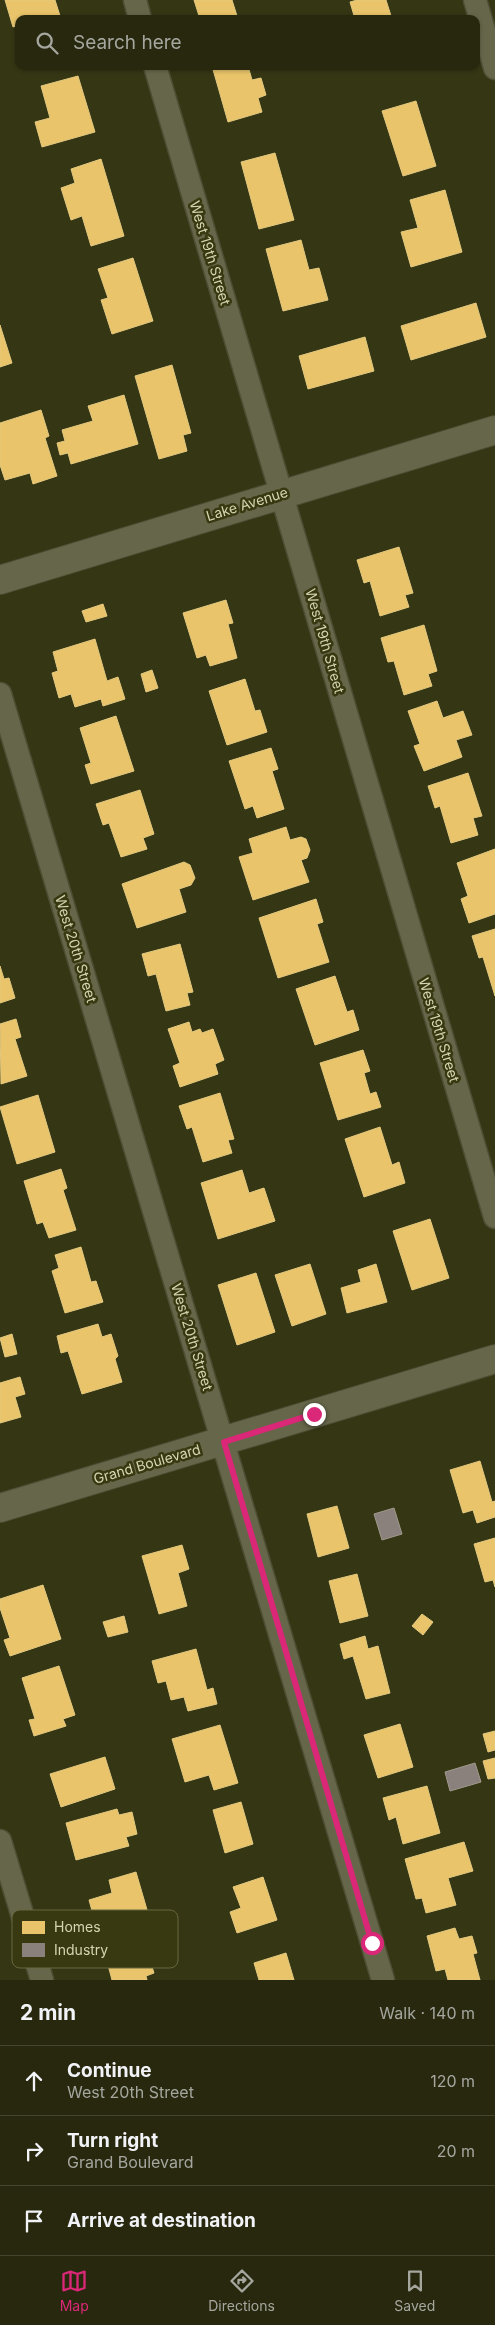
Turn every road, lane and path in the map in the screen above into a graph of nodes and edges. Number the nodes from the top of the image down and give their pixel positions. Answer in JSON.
{"nodes":[{"id":1,"x":135,"y":0,"type":"edge"},
{"id":2,"x":475,"y":0,"type":"edge"},
{"id":3,"x":139,"y":15,"type":"edge"},
{"id":4,"x":479,"y":15,"type":"edge"},
{"id":5,"x":480,"y":17,"type":"edge"},
{"id":6,"x":495,"y":68,"type":"edge"},
{"id":7,"x":155,"y":70,"type":"edge"},
{"id":8,"x":495,"y":430,"type":"edge"},
{"id":9,"x":282,"y":494,"type":"junction"},
{"id":10,"x":0,"y":580,"type":"edge"},
{"id":11,"x":0,"y":694,"type":"edge"},
{"id":12,"x":495,"y":1217,"type":"edge"},
{"id":13,"x":495,"y":1359,"type":"edge"},
{"id":14,"x":224,"y":1442,"type":"junction"},
{"id":15,"x":0,"y":1508,"type":"edge"},
{"id":16,"x":0,"y":1841,"type":"edge"},
{"id":17,"x":21,"y":1910,"type":"edge"},
{"id":18,"x":38,"y":1968,"type":"edge"},
{"id":19,"x":42,"y":1980,"type":"edge"},
{"id":20,"x":383,"y":1980,"type":"edge"}],
"edges":[{"from":1,"to":3,"type":"street"},
{"from":2,"to":4,"type":"street"},
{"from":5,"to":6,"type":"street"},
{"from":7,"to":9,"type":"street","name":"West 19th Street"},
{"from":8,"to":9,"type":"street","name":"Lake Avenue"},
{"from":9,"to":10,"type":"street","name":"Lake Avenue"},
{"from":9,"to":12,"type":"street","name":"West 19th Street"},
{"from":11,"to":14,"type":"street","name":"West 20th Street"},
{"from":13,"to":14,"type":"street","name":"Grand Boulevard"},
{"from":14,"to":15,"type":"street","name":"Grand Boulevard"},
{"from":14,"to":20,"type":"street","name":"West 20th Street"},
{"from":16,"to":17,"type":"street"},
{"from":18,"to":19,"type":"street"}]}
